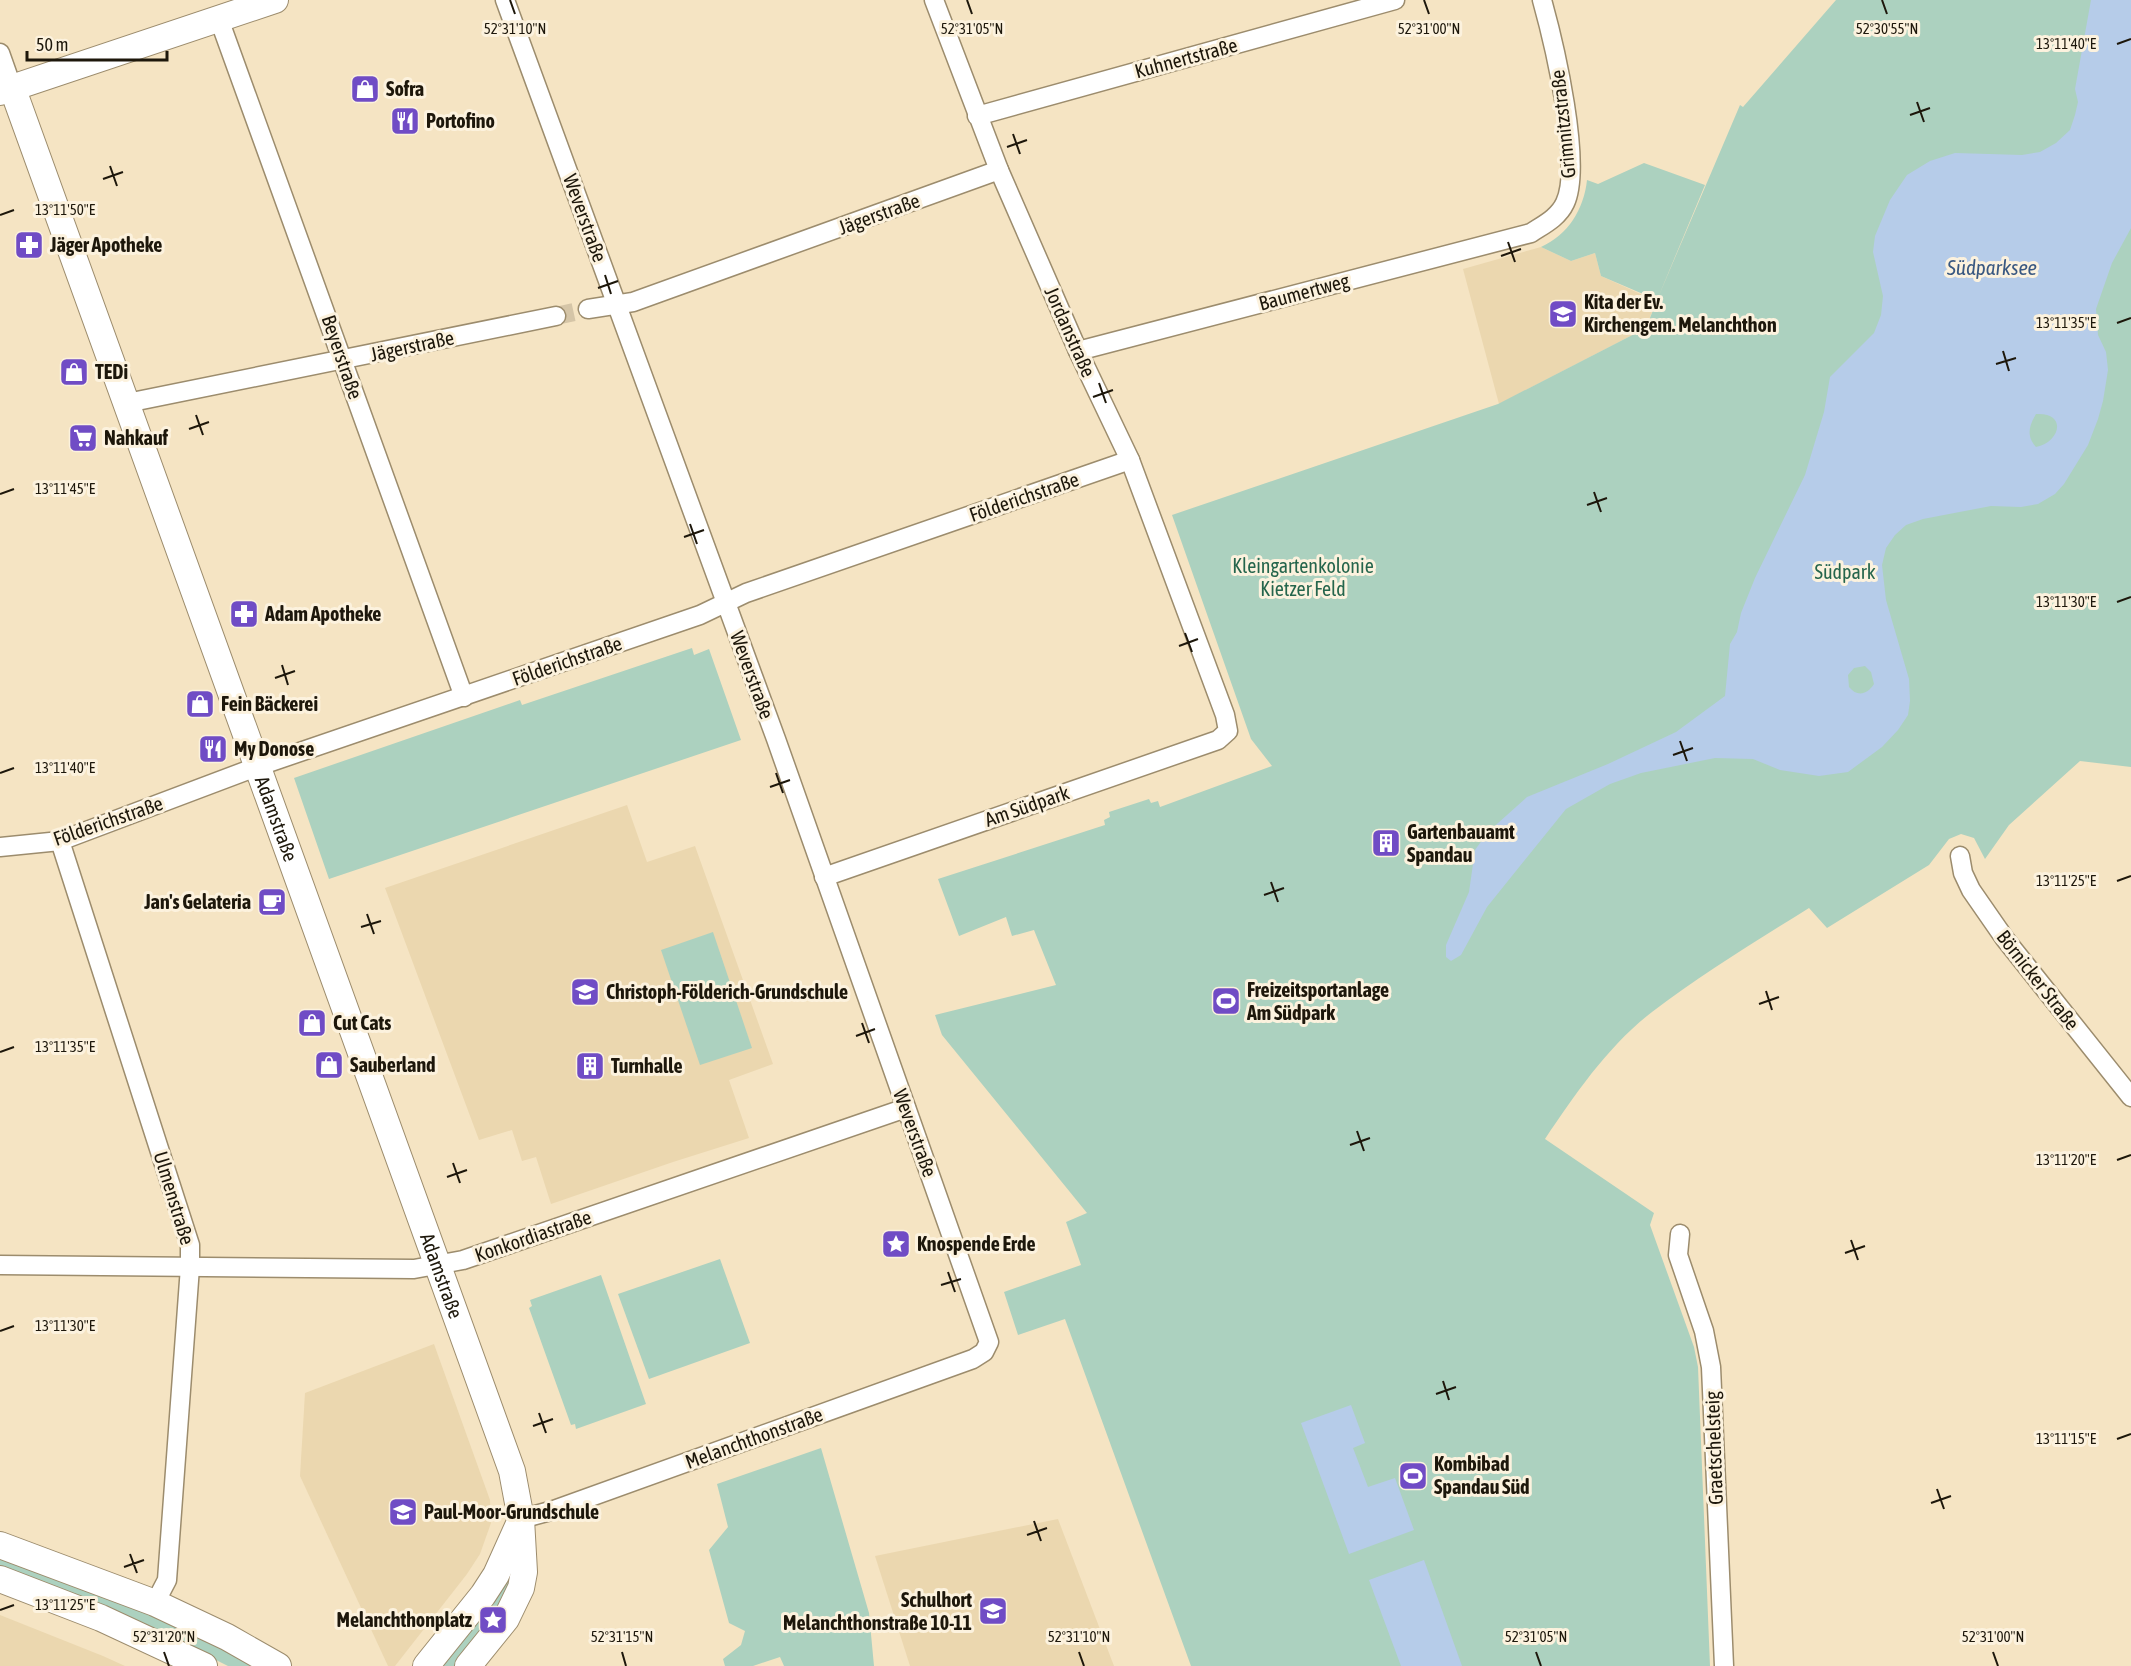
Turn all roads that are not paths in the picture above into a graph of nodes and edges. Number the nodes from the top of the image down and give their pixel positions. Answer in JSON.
{"nodes":[{"id":1,"x":275,"y":0,"type":"edge"},
{"id":2,"x":505,"y":0,"type":"edge"},
{"id":3,"x":934,"y":0,"type":"edge"},
{"id":4,"x":1395,"y":0,"type":"edge"},
{"id":5,"x":1542,"y":0,"type":"edge"},
{"id":6,"x":219,"y":19,"type":"junction"},
{"id":7,"x":0,"y":53,"type":"edge"},
{"id":8,"x":6,"y":90,"type":"edge"},
{"id":9,"x":977,"y":116,"type":"junction"},
{"id":10,"x":999,"y":171,"type":"junction"},
{"id":11,"x":1531,"y":233,"type":"joint"},
{"id":12,"x":616,"y":303,"type":"junction"},
{"id":13,"x":588,"y":309,"type":"tunnel mouth"},
{"id":14,"x":556,"y":316,"type":"tunnel mouth"},
{"id":15,"x":1078,"y":351,"type":"junction"},
{"id":16,"x":342,"y":360,"type":"junction"},
{"id":17,"x":127,"y":403,"type":"junction"},
{"id":18,"x":1130,"y":460,"type":"junction"},
{"id":19,"x":725,"y":604,"type":"junction"},
{"id":20,"x":464,"y":697,"type":"junction"},
{"id":21,"x":1228,"y":731,"type":"joint"},
{"id":22,"x":259,"y":766,"type":"junction"},
{"id":23,"x":60,"y":841,"type":"junction"},
{"id":24,"x":0,"y":847,"type":"edge"},
{"id":25,"x":1960,"y":856,"type":"dead end"},
{"id":26,"x":824,"y":878,"type":"junction"},
{"id":27,"x":2131,"y":1097,"type":"edge"},
{"id":28,"x":906,"y":1108,"type":"junction"},
{"id":29,"x":1680,"y":1234,"type":"dead end"},
{"id":30,"x":0,"y":1265,"type":"edge"},
{"id":31,"x":437,"y":1265,"type":"junction"},
{"id":32,"x":190,"y":1267,"type":"junction"},
{"id":33,"x":984,"y":1352,"type":"joint"},
{"id":34,"x":521,"y":1519,"type":"junction"},
{"id":35,"x":0,"y":1545,"type":"edge"},
{"id":36,"x":0,"y":1579,"type":"edge"},
{"id":37,"x":155,"y":1603,"type":"junction"},
{"id":38,"x":204,"y":1666,"type":"edge"},
{"id":39,"x":278,"y":1666,"type":"edge"},
{"id":40,"x":426,"y":1666,"type":"edge"},
{"id":41,"x":468,"y":1666,"type":"edge"},
{"id":42,"x":1724,"y":1666,"type":"edge"}],
"edges":[{"from":1,"to":6,"type":"street"},
{"from":2,"to":12,"type":"street","name":"Weverstraße"},
{"from":3,"to":9,"type":"street","name":"Jordanstraße"},
{"from":4,"to":9,"type":"street","name":"Kuhnertstraße"},
{"from":5,"to":11,"type":"street","name":"Grimnitzstraße"},
{"from":6,"to":8,"type":"street"},
{"from":6,"to":16,"type":"street","name":"Beyerstraße"},
{"from":7,"to":8,"type":"street"},
{"from":8,"to":17,"type":"street","name":"Adamstraße"},
{"from":9,"to":10,"type":"street","name":"Jordanstraße"},
{"from":10,"to":12,"type":"street","name":"Jägerstraße"},
{"from":10,"to":15,"type":"street","name":"Jordanstraße"},
{"from":11,"to":15,"type":"street","name":"Baumertweg"},
{"from":12,"to":13,"type":"street","name":"Jägerstraße"},
{"from":12,"to":19,"type":"street","name":"Weverstraße"},
{"from":14,"to":16,"type":"street","name":"Jägerstraße"},
{"from":15,"to":18,"type":"street","name":"Jordanstraße"},
{"from":16,"to":17,"type":"street","name":"Jägerstraße"},
{"from":16,"to":20,"type":"street","name":"Beyerstraße"},
{"from":17,"to":22,"type":"street","name":"Adamstraße"},
{"from":18,"to":19,"type":"street","name":"Földerichstraße"},
{"from":18,"to":21,"type":"street","name":"Jordanstraße"},
{"from":19,"to":20,"type":"street","name":"Földerichstraße"},
{"from":19,"to":26,"type":"street","name":"Weverstraße"},
{"from":20,"to":22,"type":"street","name":"Földerichstraße"},
{"from":21,"to":26,"type":"street","name":"Am Südpark"},
{"from":22,"to":23,"type":"street","name":"Földerichstraße"},
{"from":22,"to":31,"type":"street","name":"Adamstraße"},
{"from":23,"to":24,"type":"street","name":"Földerichstraße"},
{"from":23,"to":32,"type":"street","name":"Ulmenstraße"},
{"from":25,"to":27,"type":"street","name":"Börnicker Straße"},
{"from":26,"to":28,"type":"street","name":"Weverstraße"},
{"from":28,"to":31,"type":"street","name":"Konkordiastraße"},
{"from":28,"to":33,"type":"street","name":"Weverstraße"},
{"from":29,"to":42,"type":"street","name":"Graetschelsteig"},
{"from":30,"to":32,"type":"street","name":"Konkordiastraße"},
{"from":31,"to":32,"type":"street","name":"Konkordiastraße"},
{"from":31,"to":34,"type":"street","name":"Adamstraße"},
{"from":32,"to":37,"type":"street","name":"Ulmenstraße"},
{"from":33,"to":34,"type":"street","name":"Melanchthonstraße"},
{"from":34,"to":40,"type":"street"},
{"from":34,"to":41,"type":"street"},
{"from":35,"to":37,"type":"street"},
{"from":36,"to":38,"type":"street"},
{"from":37,"to":39,"type":"street"}]}
